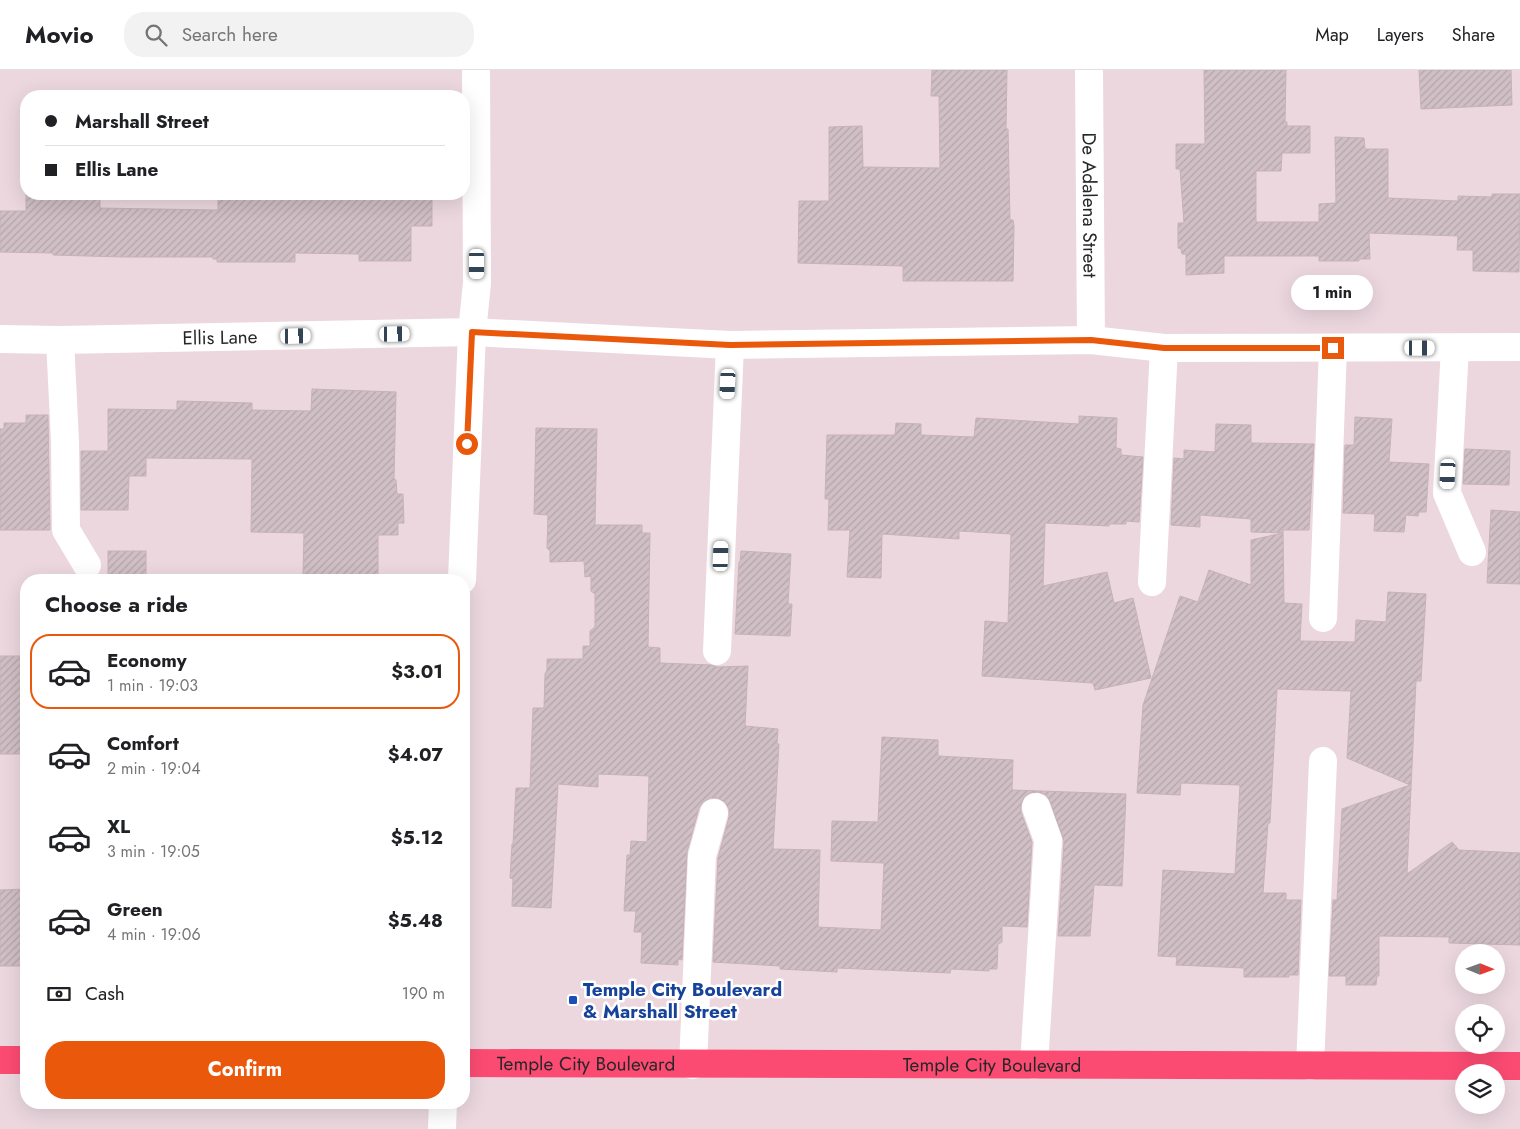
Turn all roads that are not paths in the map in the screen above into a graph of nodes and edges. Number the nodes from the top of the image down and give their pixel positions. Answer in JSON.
{"nodes":[{"id":1,"x":476,"y":70,"type":"edge"},
{"id":2,"x":1089,"y":70,"type":"edge"},
{"id":3,"x":472,"y":332,"type":"junction"},
{"id":4,"x":0,"y":339,"type":"edge"},
{"id":5,"x":60,"y":340,"type":"junction"},
{"id":6,"x":1091,"y":340,"type":"junction"},
{"id":7,"x":730,"y":345,"type":"junction"},
{"id":8,"x":1520,"y":347,"type":"edge"},
{"id":9,"x":1164,"y":348,"type":"junction"},
{"id":10,"x":1333,"y":348,"type":"junction"},
{"id":11,"x":1455,"y":348,"type":"junction"},
{"id":12,"x":1472,"y":552,"type":"dead end"},
{"id":13,"x":87,"y":565,"type":"dead end"},
{"id":14,"x":462,"y":574,"type":"edge"},
{"id":15,"x":1152,"y":582,"type":"dead end"},
{"id":16,"x":1323,"y":618,"type":"dead end"},
{"id":17,"x":717,"y":651,"type":"dead end"},
{"id":18,"x":1323,"y":761,"type":"dead end"},
{"id":19,"x":1036,"y":807,"type":"dead end"},
{"id":20,"x":714,"y":813,"type":"dead end"},
{"id":21,"x":0,"y":1060,"type":"edge"},
{"id":22,"x":20,"y":1060,"type":"edge"},
{"id":23,"x":470,"y":1063,"type":"edge"},
{"id":24,"x":693,"y":1065,"type":"junction"},
{"id":25,"x":1034,"y":1066,"type":"junction"},
{"id":26,"x":1310,"y":1066,"type":"junction"},
{"id":27,"x":1520,"y":1066,"type":"edge"},
{"id":28,"x":443,"y":1109,"type":"edge"},
{"id":29,"x":442,"y":1129,"type":"edge"}],
"edges":[{"from":1,"to":3,"type":"street"},
{"from":2,"to":6,"type":"street","name":"De Adalena Street"},
{"from":3,"to":5,"type":"street","name":"Ellis Lane"},
{"from":3,"to":7,"type":"street","name":"Ellis Lane"},
{"from":3,"to":14,"type":"street"},
{"from":4,"to":5,"type":"street","name":"Ellis Lane"},
{"from":5,"to":13,"type":"street"},
{"from":6,"to":7,"type":"street","name":"Ellis Lane"},
{"from":6,"to":9,"type":"street","name":"Ellis Lane"},
{"from":7,"to":17,"type":"street"},
{"from":8,"to":11,"type":"street","name":"Ellis Lane"},
{"from":9,"to":10,"type":"street","name":"Ellis Lane"},
{"from":9,"to":15,"type":"street"},
{"from":10,"to":11,"type":"street","name":"Ellis Lane"},
{"from":10,"to":16,"type":"street"},
{"from":11,"to":12,"type":"street"},
{"from":18,"to":26,"type":"street"},
{"from":19,"to":25,"type":"street"},
{"from":20,"to":24,"type":"street"},
{"from":21,"to":22,"type":"main road"},
{"from":23,"to":24,"type":"main road","name":"Temple City Boulevard"},
{"from":24,"to":25,"type":"main road","name":"Temple City Boulevard"},
{"from":25,"to":26,"type":"main road","name":"Temple City Boulevard"},
{"from":26,"to":27,"type":"main road","name":"Temple City Boulevard"},
{"from":28,"to":29,"type":"street"}]}
